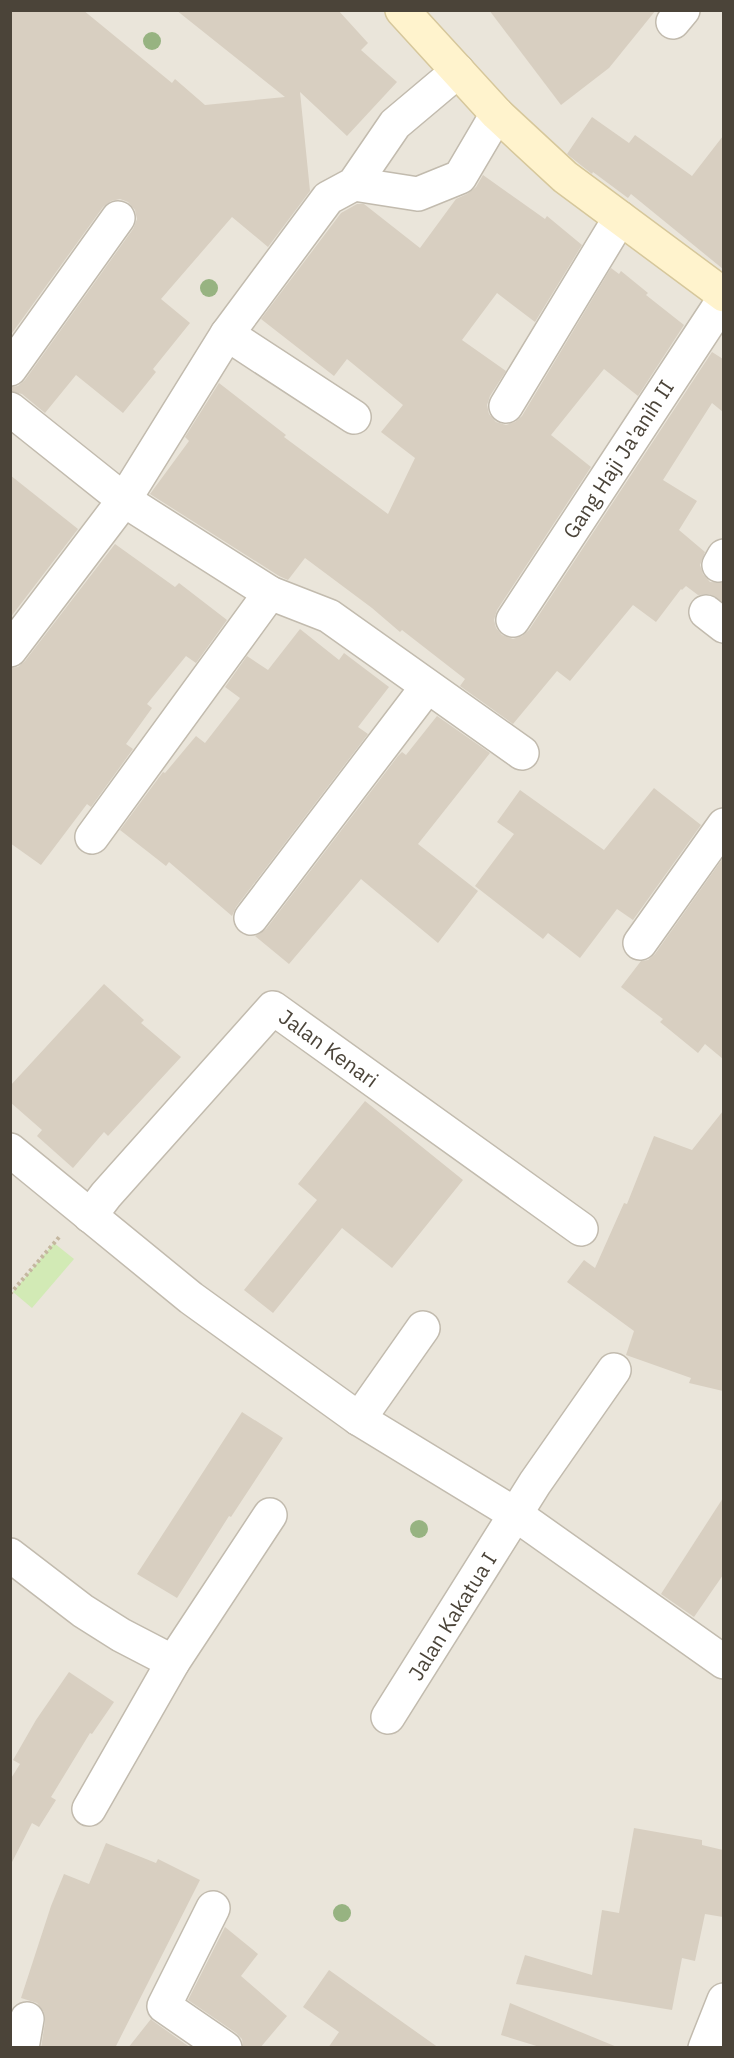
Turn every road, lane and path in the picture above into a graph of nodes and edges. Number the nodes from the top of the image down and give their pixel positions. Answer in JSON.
{"nodes":[{"id":1,"x":402,"y":10,"type":"edge"},
{"id":2,"x":458,"y":71,"type":"junction"},
{"id":3,"x":497,"y":114,"type":"junction"},
{"id":4,"x":354,"y":184,"type":"junction"},
{"id":5,"x":118,"y":218,"type":"dead end"},
{"id":6,"x":620,"y":218,"type":"junction"},
{"id":7,"x":723,"y":297,"type":"edge"},
{"id":8,"x":227,"y":334,"type":"junction"},
{"id":9,"x":10,"y":369,"type":"edge"},
{"id":10,"x":506,"y":406,"type":"dead end"},
{"id":11,"x":10,"y":409,"type":"edge"},
{"id":12,"x":354,"y":417,"type":"dead end"},
{"id":13,"x":124,"y":500,"type":"junction"},
{"id":14,"x":270,"y":593,"type":"junction"},
{"id":15,"x":513,"y":620,"type":"dead end"},
{"id":16,"x":10,"y":650,"type":"edge"},
{"id":17,"x":427,"y":687,"type":"junction"},
{"id":18,"x":522,"y":753,"type":"dead end"},
{"id":19,"x":723,"y":825,"type":"edge"},
{"id":20,"x":92,"y":837,"type":"dead end"},
{"id":21,"x":251,"y":918,"type":"dead end"},
{"id":22,"x":640,"y":943,"type":"dead end"},
{"id":23,"x":10,"y":1150,"type":"edge"},
{"id":24,"x":90,"y":1216,"type":"junction"},
{"id":25,"x":581,"y":1229,"type":"dead end"},
{"id":26,"x":10,"y":1294,"type":"edge"},
{"id":27,"x":423,"y":1328,"type":"dead end"},
{"id":28,"x":614,"y":1370,"type":"dead end"},
{"id":29,"x":359,"y":1419,"type":"junction"},
{"id":30,"x":515,"y":1514,"type":"junction"},
{"id":31,"x":270,"y":1515,"type":"dead end"},
{"id":32,"x":10,"y":1556,"type":"edge"},
{"id":33,"x":720,"y":1651,"type":"edge"},
{"id":34,"x":173,"y":1662,"type":"junction"},
{"id":35,"x":388,"y":1718,"type":"dead end"},
{"id":36,"x":89,"y":1809,"type":"dead end"},
{"id":37,"x":213,"y":1908,"type":"dead end"},
{"id":38,"x":723,"y":2000,"type":"edge"},
{"id":39,"x":225,"y":2048,"type":"edge"},
{"id":40,"x":705,"y":2048,"type":"edge"}],
"edges":[{"from":1,"to":2,"type":"street"},
{"from":2,"to":3,"type":"street"},
{"from":2,"to":4,"type":"street"},
{"from":3,"to":4,"type":"street"},
{"from":3,"to":6,"type":"street"},
{"from":4,"to":8,"type":"street"},
{"from":5,"to":9,"type":"street"},
{"from":6,"to":7,"type":"street"},
{"from":6,"to":10,"type":"street"},
{"from":7,"to":15,"type":"street","name":"Gang Haji Ja'anih II"},
{"from":8,"to":12,"type":"street"},
{"from":8,"to":13,"type":"street"},
{"from":11,"to":13,"type":"street"},
{"from":13,"to":14,"type":"street"},
{"from":13,"to":16,"type":"street"},
{"from":14,"to":17,"type":"street"},
{"from":14,"to":20,"type":"street"},
{"from":17,"to":18,"type":"street"},
{"from":17,"to":21,"type":"street"},
{"from":19,"to":22,"type":"street"},
{"from":23,"to":24,"type":"street"},
{"from":24,"to":25,"type":"street","name":"Jalan Kenari"},
{"from":24,"to":26,"type":"path"},
{"from":24,"to":29,"type":"street"},
{"from":27,"to":29,"type":"street"},
{"from":28,"to":30,"type":"street","name":"Jalan Kakatua I"},
{"from":29,"to":30,"type":"street"},
{"from":30,"to":33,"type":"street"},
{"from":30,"to":35,"type":"street","name":"Jalan Kakatua I"},
{"from":31,"to":34,"type":"street"},
{"from":32,"to":34,"type":"street"},
{"from":34,"to":36,"type":"street"},
{"from":37,"to":39,"type":"street"},
{"from":38,"to":40,"type":"street"}]}
